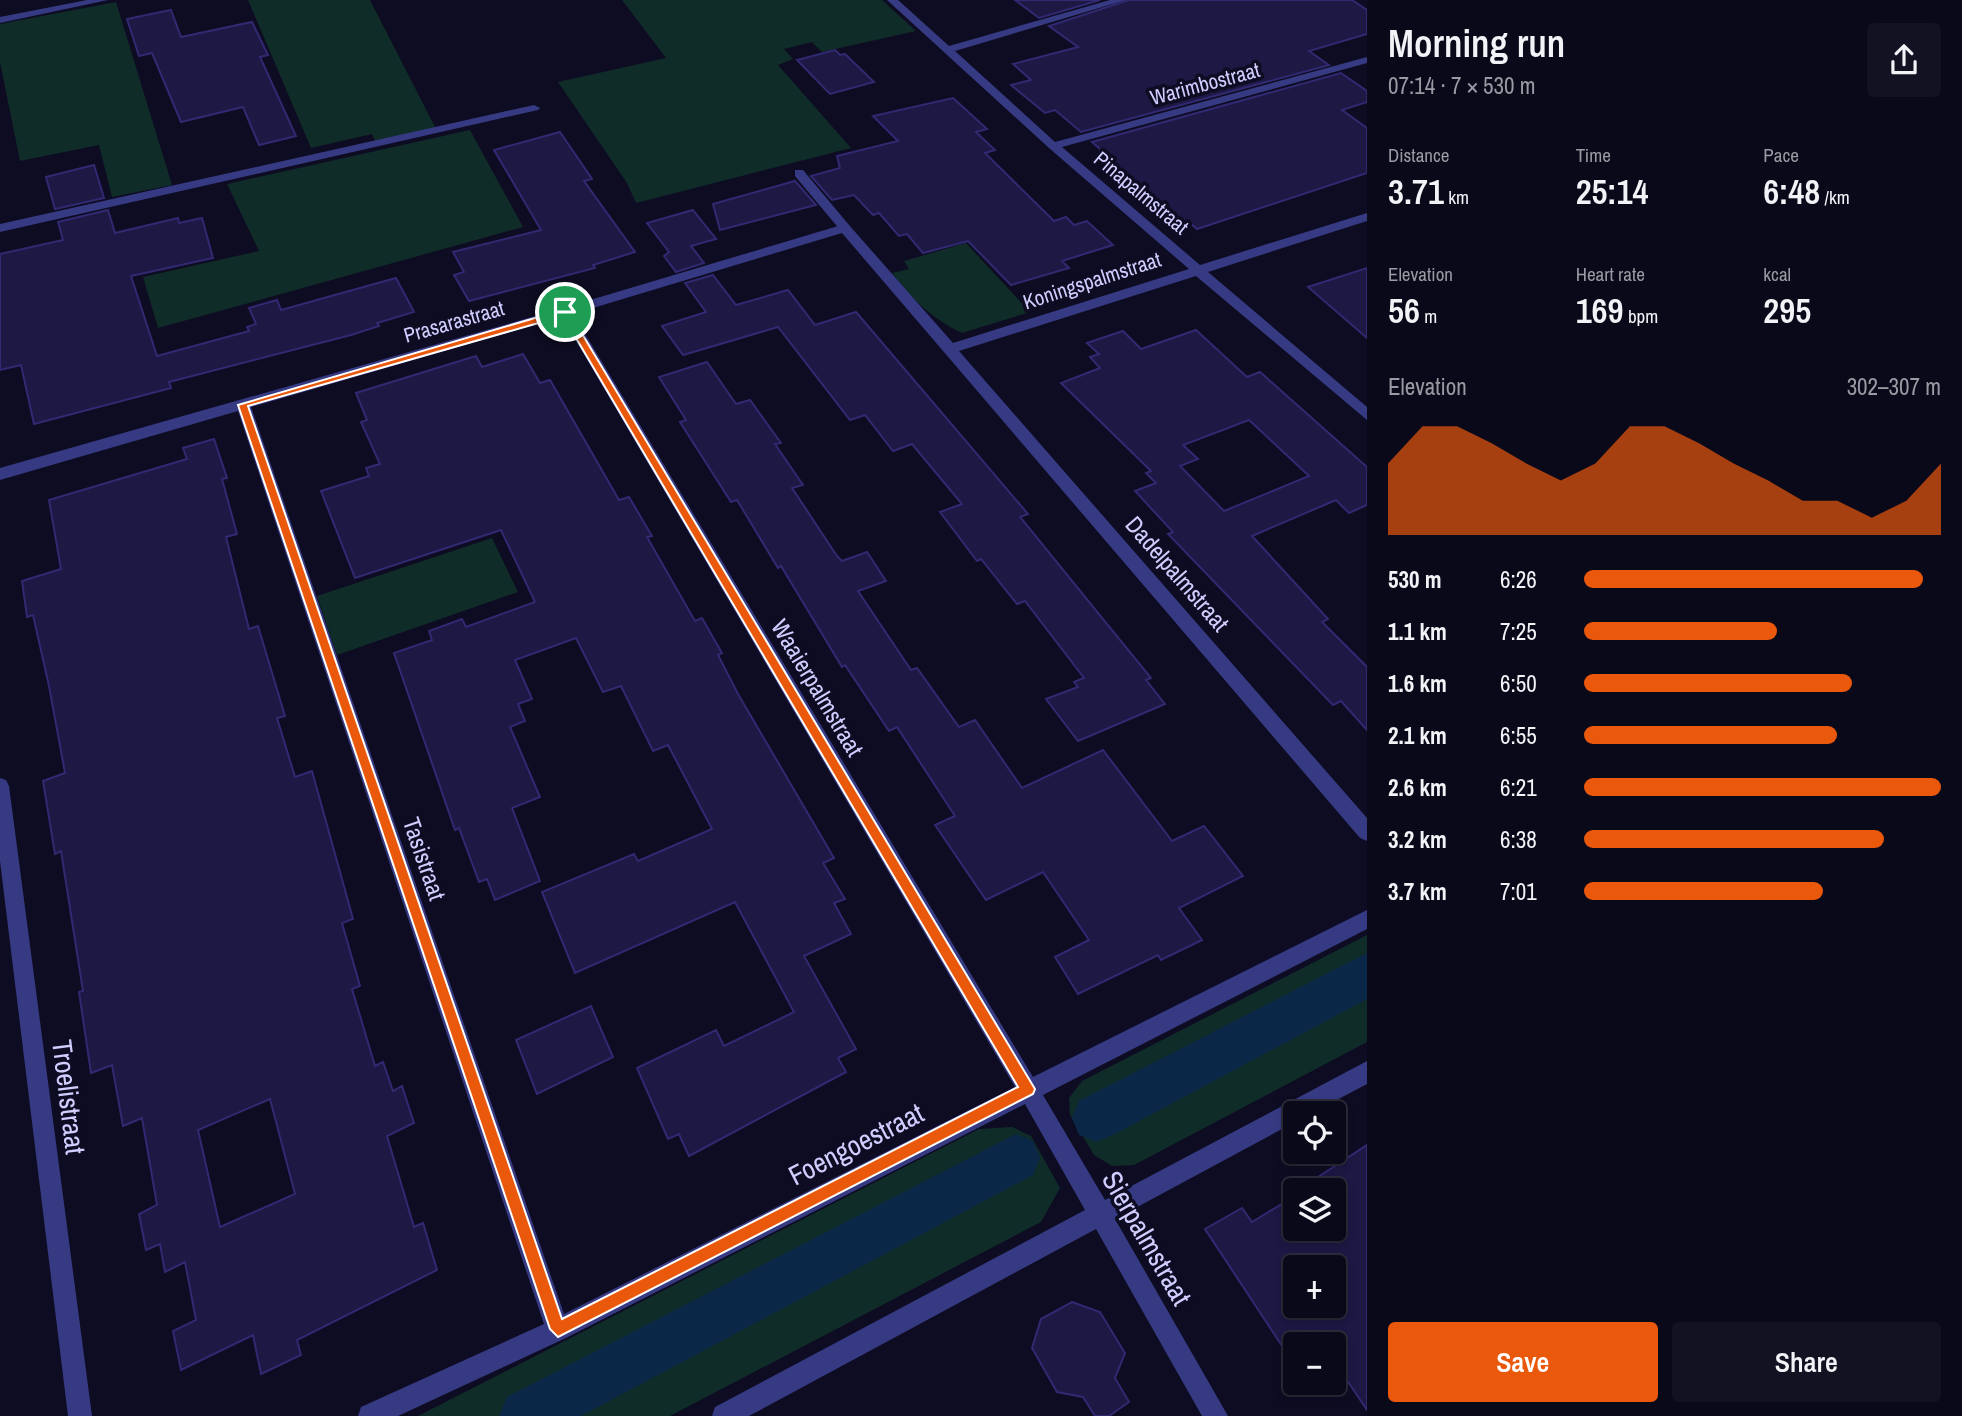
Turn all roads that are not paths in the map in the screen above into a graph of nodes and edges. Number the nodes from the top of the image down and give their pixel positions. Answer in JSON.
{"nodes":[{"id":1,"x":103,"y":0,"type":"edge"},
{"id":2,"x":892,"y":0,"type":"edge"},
{"id":3,"x":1121,"y":0,"type":"edge"},
{"id":4,"x":0,"y":20,"type":"edge"},
{"id":5,"x":946,"y":50,"type":"junction"},
{"id":6,"x":1367,"y":60,"type":"edge"},
{"id":7,"x":534,"y":108,"type":"dead end"},
{"id":8,"x":1053,"y":146,"type":"junction"},
{"id":9,"x":799,"y":173,"type":"dead end"},
{"id":10,"x":1367,"y":217,"type":"edge"},
{"id":11,"x":0,"y":228,"type":"edge"},
{"id":12,"x":845,"y":228,"type":"junction"},
{"id":13,"x":1199,"y":269,"type":"junction"},
{"id":14,"x":565,"y":312,"type":"junction"},
{"id":15,"x":950,"y":349,"type":"junction"},
{"id":16,"x":243,"y":405,"type":"junction"},
{"id":17,"x":1367,"y":415,"type":"edge"},
{"id":18,"x":0,"y":474,"type":"edge"},
{"id":19,"x":0,"y":786,"type":"edge"},
{"id":20,"x":1367,"y":832,"type":"edge"},
{"id":21,"x":1367,"y":919,"type":"edge"},
{"id":22,"x":1367,"y":1072,"type":"edge"},
{"id":23,"x":1028,"y":1089,"type":"junction"},
{"id":24,"x":1099,"y":1216,"type":"junction"},
{"id":25,"x":558,"y":1329,"type":"junction"},
{"id":26,"x":80,"y":1416,"type":"edge"},
{"id":27,"x":370,"y":1416,"type":"edge"},
{"id":28,"x":724,"y":1416,"type":"edge"},
{"id":29,"x":1216,"y":1416,"type":"edge"}],
"edges":[{"from":1,"to":4,"type":"street"},
{"from":2,"to":5,"type":"street","name":"Pinapalmstraat"},
{"from":3,"to":5,"type":"street"},
{"from":5,"to":8,"type":"street","name":"Pinapalmstraat"},
{"from":6,"to":8,"type":"street","name":"Warimbostraat"},
{"from":7,"to":11,"type":"street"},
{"from":8,"to":13,"type":"street","name":"Pinapalmstraat"},
{"from":9,"to":12,"type":"street"},
{"from":10,"to":13,"type":"street","name":"Koningspalmstraat"},
{"from":12,"to":14,"type":"street","name":"Prasarastraat"},
{"from":12,"to":15,"type":"street"},
{"from":13,"to":15,"type":"street","name":"Koningspalmstraat"},
{"from":13,"to":17,"type":"street","name":"Pinapalmstraat"},
{"from":14,"to":16,"type":"street","name":"Prasarastraat"},
{"from":14,"to":23,"type":"street","name":"Waaierpalmstraat"},
{"from":15,"to":20,"type":"street","name":"Dadelpalmstraat"},
{"from":16,"to":18,"type":"street","name":"Prasarastraat"},
{"from":16,"to":25,"type":"street","name":"Tasistraat"},
{"from":19,"to":26,"type":"street","name":"Troelistraat"},
{"from":21,"to":23,"type":"street","name":"Foengoestraat"},
{"from":22,"to":24,"type":"street"},
{"from":23,"to":24,"type":"street","name":"Sierpalmstraat"},
{"from":23,"to":25,"type":"street","name":"Foengoestraat"},
{"from":24,"to":28,"type":"street"},
{"from":24,"to":29,"type":"street","name":"Sierpalmstraat"},
{"from":25,"to":27,"type":"street","name":"Foengoestraat"}]}
